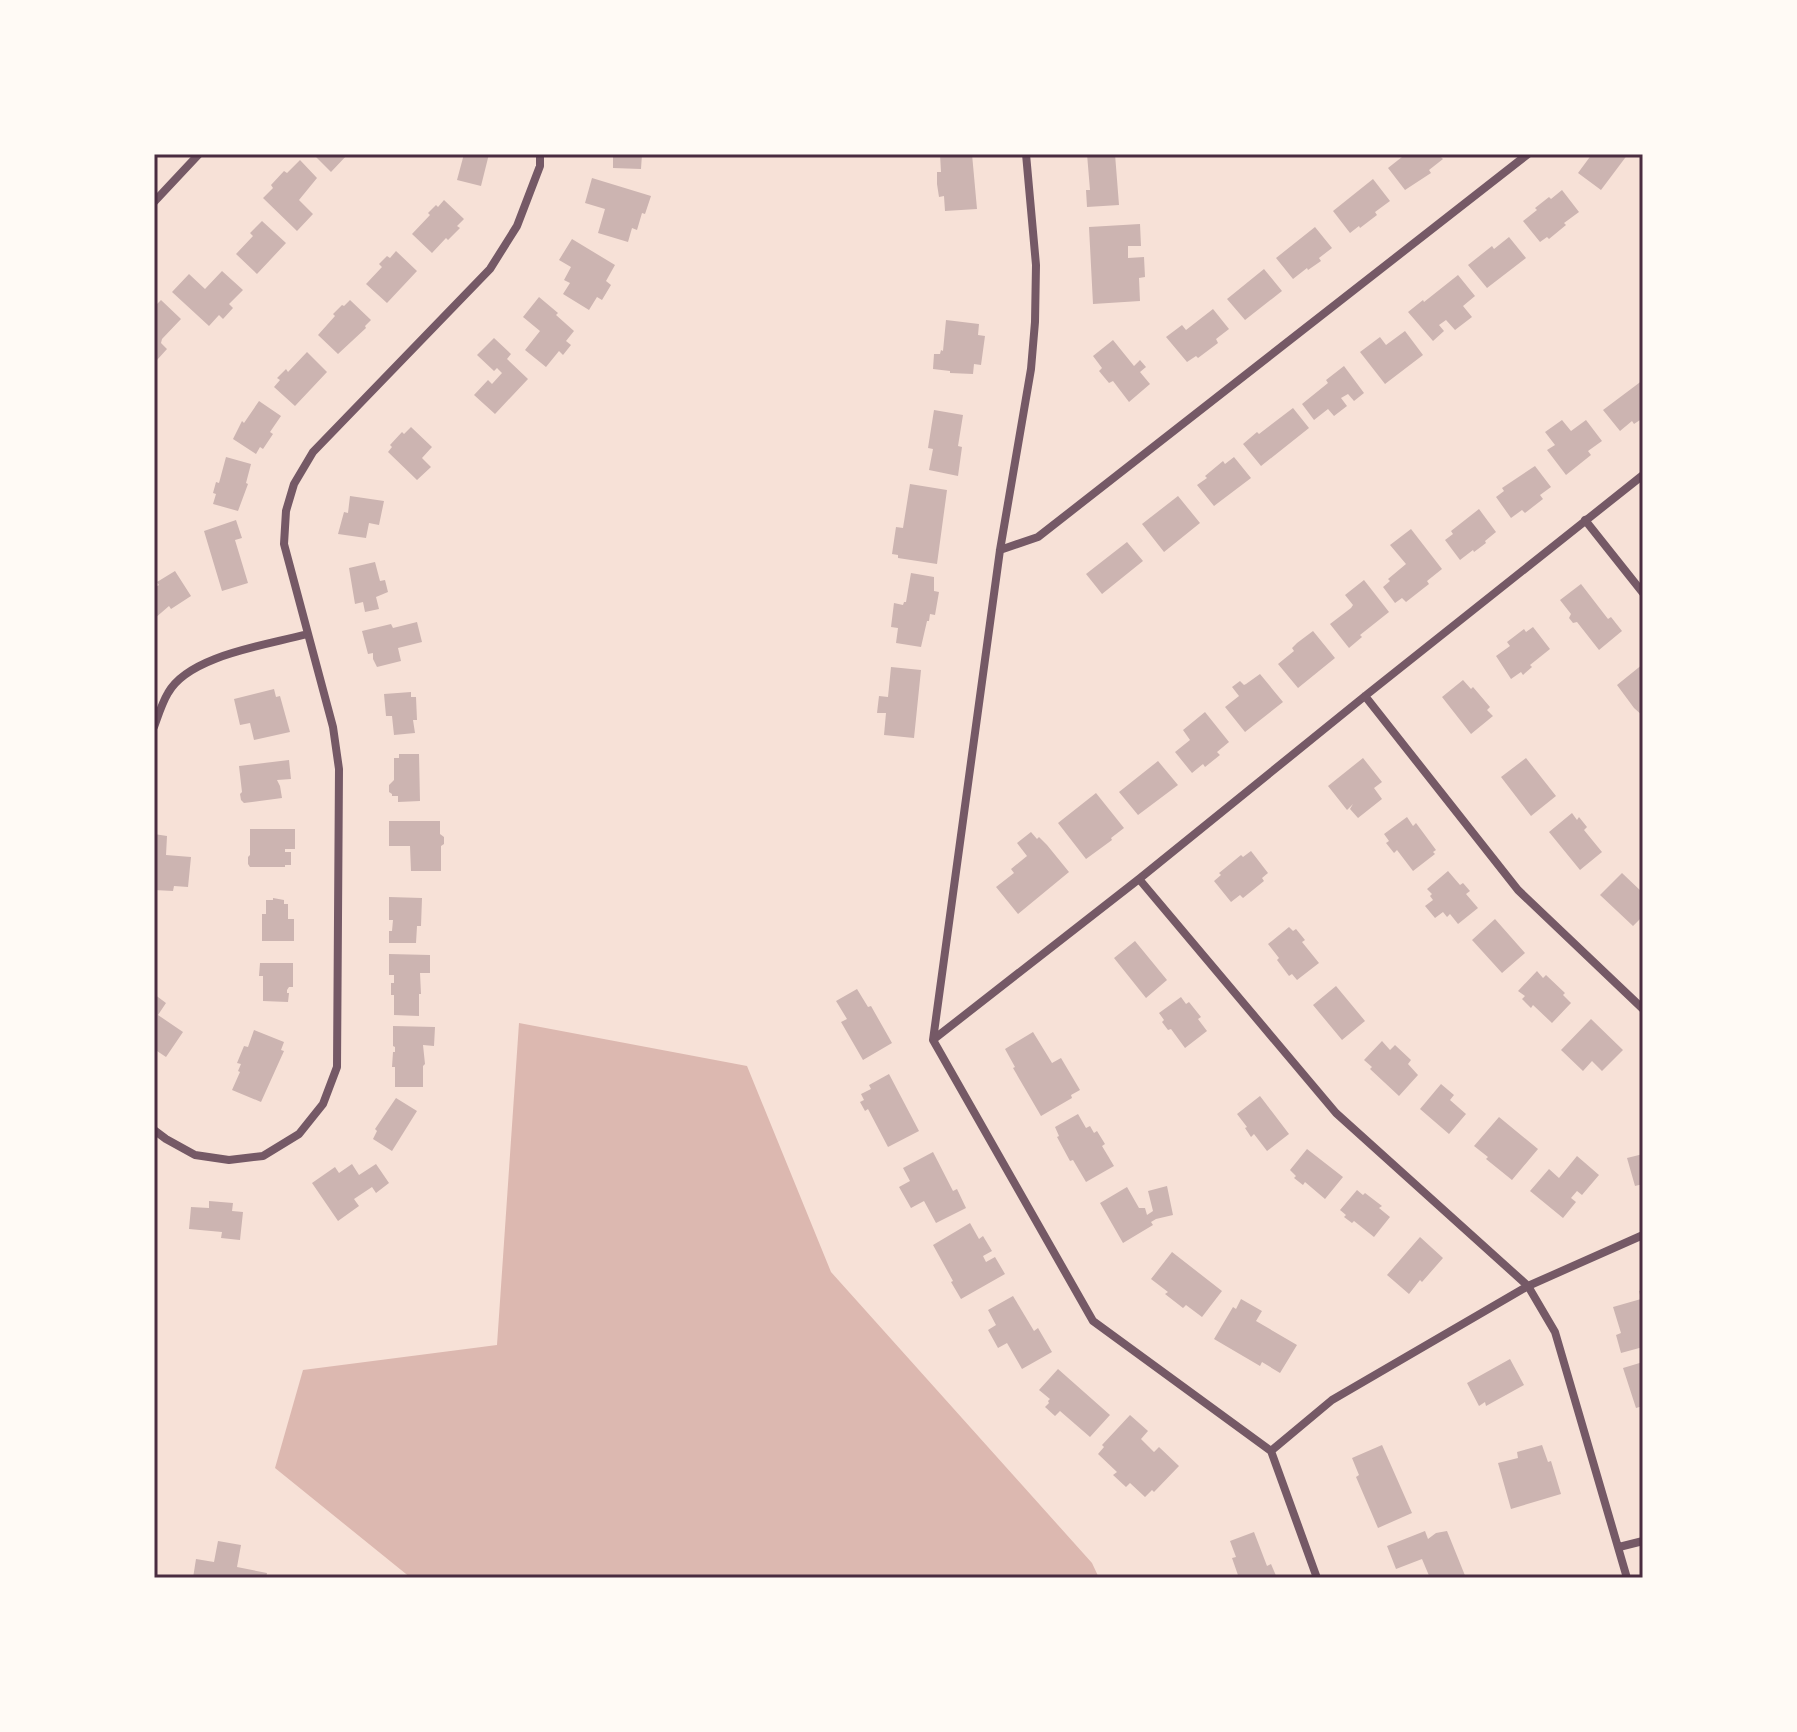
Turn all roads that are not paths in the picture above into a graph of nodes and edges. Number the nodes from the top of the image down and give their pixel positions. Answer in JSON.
{"nodes":[{"id":1,"x":199,"y":154,"type":"edge"},
{"id":2,"x":540,"y":154,"type":"edge"},
{"id":3,"x":1026,"y":154,"type":"edge"},
{"id":4,"x":1528,"y":154,"type":"edge"},
{"id":5,"x":154,"y":202,"type":"edge"},
{"id":6,"x":1643,"y":475,"type":"edge"},
{"id":7,"x":1585,"y":520,"type":"junction"},
{"id":8,"x":1000,"y":550,"type":"junction"},
{"id":9,"x":1643,"y":593,"type":"edge"},
{"id":10,"x":307,"y":634,"type":"junction"},
{"id":11,"x":1365,"y":696,"type":"junction"},
{"id":12,"x":154,"y":727,"type":"edge"},
{"id":13,"x":1139,"y":879,"type":"junction"},
{"id":14,"x":1643,"y":1009,"type":"edge"},
{"id":15,"x":933,"y":1040,"type":"junction"},
{"id":16,"x":154,"y":1130,"type":"edge"},
{"id":17,"x":1643,"y":1235,"type":"edge"},
{"id":18,"x":1528,"y":1286,"type":"junction"},
{"id":19,"x":1271,"y":1451,"type":"junction"},
{"id":20,"x":1643,"y":1541,"type":"edge"},
{"id":21,"x":1619,"y":1547,"type":"junction"},
{"id":22,"x":1317,"y":1578,"type":"edge"},
{"id":23,"x":1627,"y":1578,"type":"edge"}],
"edges":[{"from":1,"to":5,"type":"street"},
{"from":2,"to":10,"type":"street"},
{"from":3,"to":8,"type":"street"},
{"from":4,"to":8,"type":"street"},
{"from":6,"to":7,"type":"street"},
{"from":7,"to":9,"type":"street"},
{"from":7,"to":11,"type":"street"},
{"from":8,"to":15,"type":"street"},
{"from":10,"to":12,"type":"street"},
{"from":10,"to":16,"type":"street"},
{"from":11,"to":13,"type":"street"},
{"from":11,"to":14,"type":"street"},
{"from":13,"to":15,"type":"street"},
{"from":13,"to":18,"type":"street"},
{"from":15,"to":19,"type":"street"},
{"from":17,"to":18,"type":"street"},
{"from":18,"to":19,"type":"street"},
{"from":18,"to":21,"type":"street"},
{"from":19,"to":22,"type":"street"},
{"from":20,"to":21,"type":"street"},
{"from":21,"to":23,"type":"street"}]}
